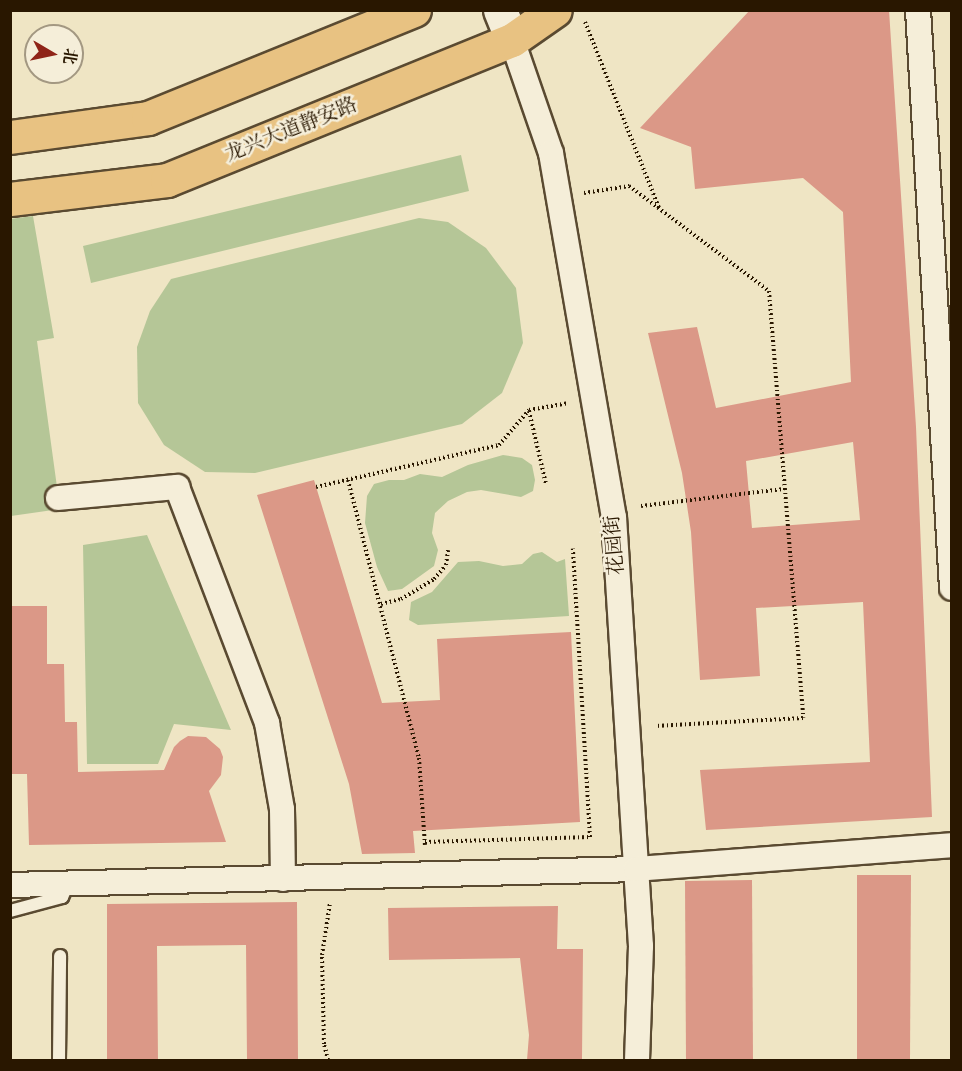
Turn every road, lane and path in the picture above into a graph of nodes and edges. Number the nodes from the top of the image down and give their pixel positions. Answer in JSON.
{"nodes":[{"id":1,"x":414,"y":10,"type":"edge"},
{"id":2,"x":555,"y":10,"type":"edge"},
{"id":3,"x":580,"y":10,"type":"edge"},
{"id":4,"x":918,"y":10,"type":"edge"},
{"id":5,"x":506,"y":25,"type":"edge"},
{"id":6,"x":10,"y":137,"type":"edge"},
{"id":7,"x":559,"y":196,"type":"junction"},
{"id":8,"x":10,"y":199,"type":"edge"},
{"id":9,"x":660,"y":209,"type":"junction"},
{"id":10,"x":594,"y":398,"type":"junction"},
{"id":11,"x":529,"y":411,"type":"junction"},
{"id":12,"x":348,"y":480,"type":"junction"},
{"id":13,"x":546,"y":484,"type":"dead end"},
{"id":14,"x":316,"y":487,"type":"dead end"},
{"id":15,"x":784,"y":489,"type":"junction"},
{"id":16,"x":58,"y":498,"type":"dead end"},
{"id":17,"x":613,"y":509,"type":"junction"},
{"id":18,"x":573,"y":548,"type":"dead end"},
{"id":19,"x":448,"y":550,"type":"dead end"},
{"id":20,"x":951,"y":588,"type":"edge"},
{"id":21,"x":381,"y":604,"type":"junction"},
{"id":22,"x":628,"y":728,"type":"junction"},
{"id":23,"x":425,"y":842,"type":"junction"},
{"id":24,"x":951,"y":845,"type":"edge"},
{"id":25,"x":636,"y":869,"type":"junction"},
{"id":26,"x":427,"y":876,"type":"junction"},
{"id":27,"x":348,"y":878,"type":"junction"},
{"id":28,"x":283,"y":879,"type":"junction"},
{"id":29,"x":68,"y":884,"type":"junction"},
{"id":30,"x":10,"y":885,"type":"edge"},
{"id":31,"x":10,"y":911,"type":"edge"},
{"id":32,"x":60,"y":956,"type":"dead end"},
{"id":33,"x":59,"y":1060,"type":"edge"},
{"id":34,"x":328,"y":1060,"type":"edge"},
{"id":35,"x":637,"y":1060,"type":"edge"}],
"edges":[{"from":1,"to":6,"type":"main road"},
{"from":2,"to":5,"type":"main road","name":"龙兴大道静安路"},
{"from":3,"to":9,"type":"path"},
{"from":4,"to":20,"type":"street"},
{"from":5,"to":7,"type":"street","name":"花园街"},
{"from":5,"to":8,"type":"main road","name":"龙兴大道静安路"},
{"from":7,"to":9,"type":"path"},
{"from":7,"to":10,"type":"street","name":"花园街"},
{"from":9,"to":15,"type":"path"},
{"from":10,"to":11,"type":"path"},
{"from":10,"to":17,"type":"street","name":"花园街"},
{"from":11,"to":12,"type":"path"},
{"from":11,"to":13,"type":"path"},
{"from":12,"to":14,"type":"path"},
{"from":12,"to":21,"type":"path"},
{"from":15,"to":17,"type":"path"},
{"from":15,"to":22,"type":"path"},
{"from":16,"to":28,"type":"street"},
{"from":17,"to":22,"type":"street","name":"花园街"},
{"from":18,"to":23,"type":"path"},
{"from":19,"to":21,"type":"path"},
{"from":21,"to":23,"type":"path"},
{"from":22,"to":25,"type":"street","name":"花园街"},
{"from":23,"to":26,"type":"path"},
{"from":24,"to":25,"type":"street"},
{"from":25,"to":26,"type":"street"},
{"from":25,"to":35,"type":"street","name":"花园街"},
{"from":26,"to":27,"type":"street"},
{"from":27,"to":28,"type":"street"},
{"from":27,"to":34,"type":"path"},
{"from":28,"to":29,"type":"street"},
{"from":29,"to":30,"type":"street"},
{"from":29,"to":31,"type":"lane"},
{"from":32,"to":33,"type":"lane"}]}
